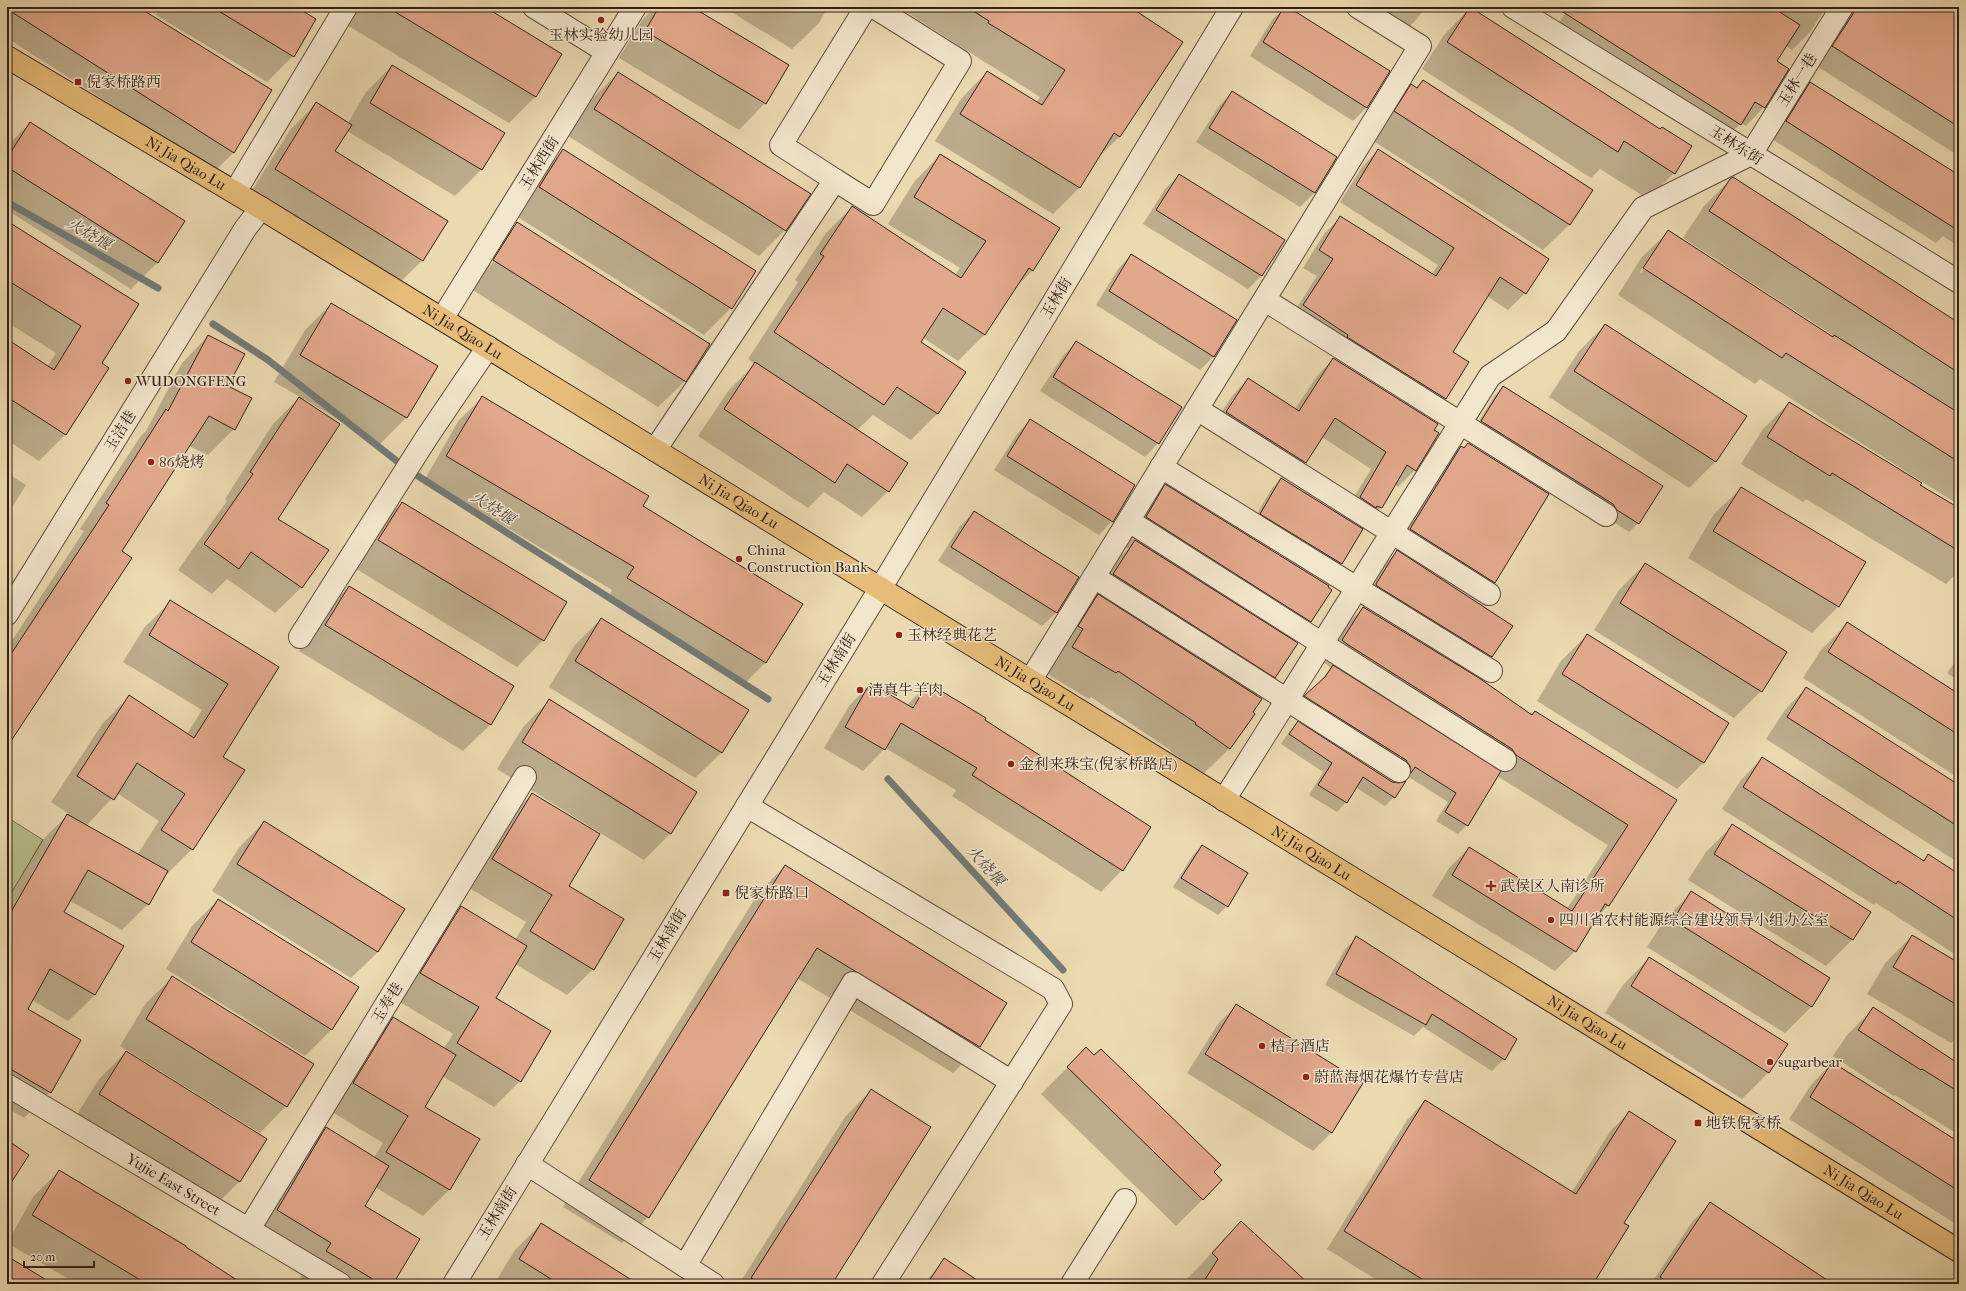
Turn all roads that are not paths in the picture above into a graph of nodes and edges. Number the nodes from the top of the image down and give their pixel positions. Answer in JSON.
{"nodes":[{"id":1,"x":346,"y":7,"type":"edge"},
{"id":2,"x":534,"y":7,"type":"edge"},
{"id":3,"x":635,"y":7,"type":"edge"},
{"id":4,"x":866,"y":7,"type":"edge"},
{"id":5,"x":874,"y":7,"type":"edge"},
{"id":6,"x":1358,"y":7,"type":"edge"},
{"id":7,"x":1513,"y":7,"type":"edge"},
{"id":8,"x":1842,"y":7,"type":"edge"},
{"id":9,"x":1223,"y":10,"type":"edge"},
{"id":10,"x":1543,"y":15,"type":"edge"},
{"id":11,"x":607,"y":52,"type":"junction"},
{"id":12,"x":7,"y":57,"type":"edge"},
{"id":13,"x":1751,"y":154,"type":"junction"},
{"id":14,"x":835,"y":180,"type":"junction"},
{"id":15,"x":236,"y":192,"type":"junction"},
{"id":16,"x":261,"y":208,"type":"junction"},
{"id":17,"x":1959,"y":282,"type":"edge"},
{"id":18,"x":1265,"y":300,"type":"junction"},
{"id":19,"x":442,"y":319,"type":"junction"},
{"id":20,"x":488,"y":347,"type":"junction"},
{"id":21,"x":1197,"y":409,"type":"junction"},
{"id":22,"x":1460,"y":423,"type":"junction"},
{"id":23,"x":655,"y":450,"type":"junction"},
{"id":24,"x":1162,"y":467,"type":"junction"},
{"id":25,"x":1606,"y":515,"type":"dead end"},
{"id":26,"x":1129,"y":521,"type":"junction"},
{"id":27,"x":1392,"y":532,"type":"junction"},
{"id":28,"x":1094,"y":577,"type":"junction"},
{"id":29,"x":1357,"y":588,"type":"junction"},
{"id":30,"x":880,"y":589,"type":"junction"},
{"id":31,"x":1489,"y":594,"type":"dead end"},
{"id":32,"x":7,"y":614,"type":"edge"},
{"id":33,"x":300,"y":637,"type":"dead end"},
{"id":34,"x":1322,"y":643,"type":"junction"},
{"id":35,"x":1491,"y":671,"type":"dead end"},
{"id":36,"x":1030,"y":681,"type":"junction"},
{"id":37,"x":1287,"y":700,"type":"junction"},
{"id":38,"x":1505,"y":760,"type":"dead end"},
{"id":39,"x":1399,"y":771,"type":"dead end"},
{"id":40,"x":525,"y":777,"type":"dead end"},
{"id":41,"x":1224,"y":800,"type":"junction"},
{"id":42,"x":747,"y":806,"type":"junction"},
{"id":43,"x":1012,"y":1082,"type":"junction"},
{"id":44,"x":7,"y":1084,"type":"edge"},
{"id":45,"x":527,"y":1164,"type":"junction"},
{"id":46,"x":1125,"y":1200,"type":"dead end"},
{"id":47,"x":249,"y":1229,"type":"junction"},
{"id":48,"x":1959,"y":1251,"type":"edge"},
{"id":49,"x":685,"y":1266,"type":"junction"},
{"id":50,"x":340,"y":1284,"type":"edge"},
{"id":51,"x":454,"y":1284,"type":"edge"},
{"id":52,"x":713,"y":1284,"type":"edge"},
{"id":53,"x":883,"y":1284,"type":"edge"},
{"id":54,"x":1072,"y":1284,"type":"edge"}],
"edges":[{"from":1,"to":15,"type":"street"},
{"from":2,"to":11,"type":"street"},
{"from":3,"to":11,"type":"street","name":"玉林西街"},
{"from":4,"to":14,"type":"street"},
{"from":5,"to":14,"type":"street"},
{"from":6,"to":18,"type":"street"},
{"from":7,"to":10,"type":"street","name":"玉林东街"},
{"from":8,"to":13,"type":"street","name":"玉林一巷"},
{"from":9,"to":30,"type":"street","name":"玉林街"},
{"from":10,"to":13,"type":"street","name":"玉林东街"},
{"from":11,"to":19,"type":"street","name":"玉林西街"},
{"from":12,"to":15,"type":"main road","name":"Ni Jia Qiao Lu"},
{"from":13,"to":17,"type":"street","name":"玉林东街"},
{"from":13,"to":22,"type":"street"},
{"from":14,"to":23,"type":"street"},
{"from":15,"to":16,"type":"main road","name":"Ni Jia Qiao Lu"},
{"from":16,"to":19,"type":"main road","name":"Ni Jia Qiao Lu"},
{"from":16,"to":32,"type":"street","name":"玉洁巷"},
{"from":18,"to":21,"type":"street"},
{"from":18,"to":22,"type":"street"},
{"from":19,"to":20,"type":"main road","name":"Ni Jia Qiao Lu"},
{"from":20,"to":23,"type":"main road","name":"Ni Jia Qiao Lu"},
{"from":20,"to":33,"type":"street"},
{"from":21,"to":24,"type":"street"},
{"from":21,"to":27,"type":"street"},
{"from":22,"to":25,"type":"street"},
{"from":22,"to":27,"type":"street"},
{"from":23,"to":30,"type":"main road","name":"Ni Jia Qiao Lu"},
{"from":24,"to":26,"type":"street"},
{"from":24,"to":29,"type":"street"},
{"from":26,"to":28,"type":"street"},
{"from":26,"to":34,"type":"street"},
{"from":27,"to":29,"type":"street"},
{"from":27,"to":31,"type":"street"},
{"from":28,"to":36,"type":"street"},
{"from":28,"to":37,"type":"street"},
{"from":29,"to":34,"type":"street"},
{"from":29,"to":35,"type":"street"},
{"from":30,"to":36,"type":"main road","name":"Ni Jia Qiao Lu"},
{"from":30,"to":42,"type":"street","name":"玉林南街"},
{"from":34,"to":37,"type":"street"},
{"from":34,"to":38,"type":"street"},
{"from":36,"to":41,"type":"main road","name":"Ni Jia Qiao Lu"},
{"from":37,"to":39,"type":"street"},
{"from":37,"to":41,"type":"street"},
{"from":40,"to":47,"type":"street","name":"玉寿巷"},
{"from":41,"to":48,"type":"main road","name":"Ni Jia Qiao Lu"},
{"from":42,"to":43,"type":"street"},
{"from":42,"to":45,"type":"street","name":"玉林南街"},
{"from":43,"to":49,"type":"street"},
{"from":43,"to":53,"type":"street"},
{"from":44,"to":47,"type":"street","name":"Yujie East Street"},
{"from":45,"to":49,"type":"street"},
{"from":45,"to":51,"type":"street","name":"玉林南街"},
{"from":46,"to":54,"type":"street"},
{"from":47,"to":50,"type":"street","name":"Yujie East Street"},
{"from":49,"to":52,"type":"street"}]}
